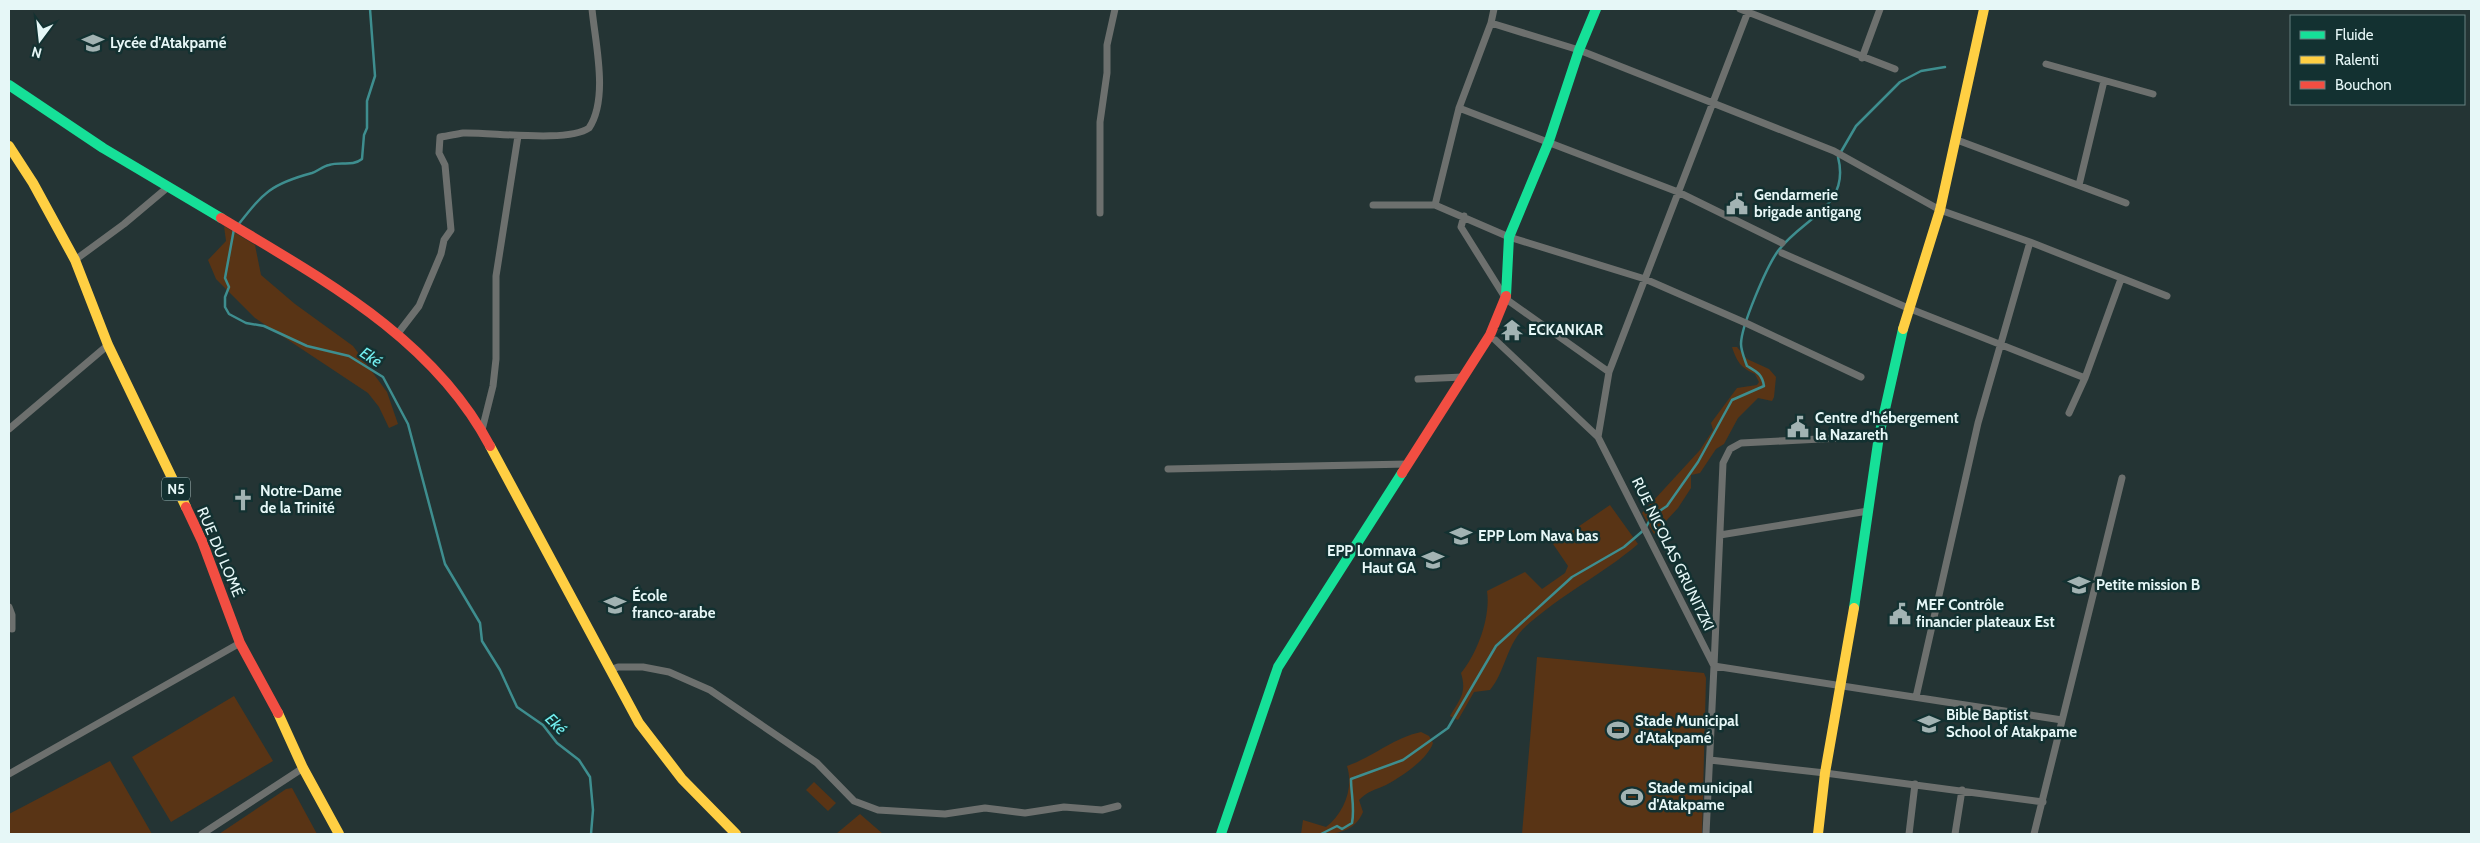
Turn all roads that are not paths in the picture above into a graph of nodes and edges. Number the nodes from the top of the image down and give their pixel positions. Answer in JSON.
{"nodes":[{"id":1,"x":592,"y":9,"type":"edge"},
{"id":2,"x":1115,"y":9,"type":"edge"},
{"id":3,"x":1494,"y":9,"type":"edge"},
{"id":4,"x":1596,"y":9,"type":"edge"},
{"id":5,"x":1740,"y":9,"type":"edge"},
{"id":6,"x":1880,"y":9,"type":"edge"},
{"id":7,"x":1984,"y":9,"type":"edge"},
{"id":8,"x":1748,"y":10,"type":"edge"},
{"id":9,"x":1491,"y":23,"type":"junction"},
{"id":10,"x":1579,"y":50,"type":"junction"},
{"id":11,"x":1862,"y":58,"type":"junction"},
{"id":12,"x":2046,"y":64,"type":"dead end"},
{"id":13,"x":1894,"y":69,"type":"dead end"},
{"id":14,"x":2104,"y":81,"type":"junction"},
{"id":15,"x":9,"y":85,"type":"edge"},
{"id":16,"x":2153,"y":94,"type":"dead end"},
{"id":17,"x":1713,"y":103,"type":"junction"},
{"id":18,"x":1459,"y":108,"type":"junction"},
{"id":19,"x":518,"y":136,"type":"junction"},
{"id":20,"x":1956,"y":140,"type":"junction"},
{"id":21,"x":1548,"y":142,"type":"junction"},
{"id":22,"x":9,"y":146,"type":"edge"},
{"id":23,"x":2079,"y":186,"type":"junction"},
{"id":24,"x":168,"y":187,"type":"junction"},
{"id":25,"x":1678,"y":192,"type":"junction"},
{"id":26,"x":2126,"y":203,"type":"dead end"},
{"id":27,"x":1374,"y":205,"type":"dead end"},
{"id":28,"x":1435,"y":205,"type":"junction"},
{"id":29,"x":1940,"y":210,"type":"junction"},
{"id":30,"x":1100,"y":213,"type":"dead end"},
{"id":31,"x":1464,"y":216,"type":"junction"},
{"id":32,"x":1508,"y":237,"type":"junction"},
{"id":33,"x":2030,"y":242,"type":"junction"},
{"id":34,"x":1782,"y":243,"type":"dead end"},
{"id":35,"x":1782,"y":253,"type":"dead end"},
{"id":36,"x":75,"y":260,"type":"junction"},
{"id":37,"x":1645,"y":279,"type":"junction"},
{"id":38,"x":2121,"y":279,"type":"junction"},
{"id":39,"x":2167,"y":296,"type":"dead end"},
{"id":40,"x":1506,"y":299,"type":"junction"},
{"id":41,"x":1908,"y":308,"type":"junction"},
{"id":42,"x":399,"y":332,"type":"junction"},
{"id":43,"x":1490,"y":335,"type":"junction"},
{"id":44,"x":2000,"y":343,"type":"junction"},
{"id":45,"x":108,"y":345,"type":"junction"},
{"id":46,"x":1609,"y":372,"type":"junction"},
{"id":47,"x":1463,"y":377,"type":"junction"},
{"id":48,"x":1861,"y":377,"type":"dead end"},
{"id":49,"x":2086,"y":378,"type":"junction"},
{"id":50,"x":1418,"y":379,"type":"dead end"},
{"id":51,"x":2069,"y":413,"type":"dead end"},
{"id":52,"x":9,"y":429,"type":"edge"},
{"id":53,"x":482,"y":430,"type":"junction"},
{"id":54,"x":1879,"y":436,"type":"junction"},
{"id":55,"x":1598,"y":437,"type":"junction"},
{"id":56,"x":1408,"y":464,"type":"junction"},
{"id":57,"x":1168,"y":469,"type":"dead end"},
{"id":58,"x":2122,"y":478,"type":"dead end"},
{"id":59,"x":1868,"y":511,"type":"junction"},
{"id":60,"x":1720,"y":535,"type":"junction"},
{"id":61,"x":9,"y":607,"type":"edge"},
{"id":62,"x":12,"y":628,"type":"dead end"},
{"id":63,"x":240,"y":644,"type":"junction"},
{"id":64,"x":1714,"y":666,"type":"junction"},
{"id":65,"x":610,"y":670,"type":"junction"},
{"id":66,"x":1841,"y":684,"type":"junction"},
{"id":67,"x":1916,"y":697,"type":"junction"},
{"id":68,"x":2062,"y":720,"type":"junction"},
{"id":69,"x":1710,"y":760,"type":"junction"},
{"id":70,"x":303,"y":768,"type":"junction"},
{"id":71,"x":1825,"y":773,"type":"junction"},
{"id":72,"x":9,"y":774,"type":"edge"},
{"id":73,"x":1916,"y":784,"type":"junction"},
{"id":74,"x":1962,"y":790,"type":"junction"},
{"id":75,"x":2043,"y":802,"type":"junction"},
{"id":76,"x":1118,"y":806,"type":"dead end"},
{"id":77,"x":202,"y":834,"type":"edge"},
{"id":78,"x":339,"y":834,"type":"edge"},
{"id":79,"x":736,"y":834,"type":"edge"},
{"id":80,"x":1221,"y":834,"type":"edge"},
{"id":81,"x":1706,"y":834,"type":"edge"},
{"id":82,"x":1818,"y":834,"type":"edge"},
{"id":83,"x":1909,"y":834,"type":"edge"},
{"id":84,"x":1955,"y":834,"type":"edge"},
{"id":85,"x":2034,"y":834,"type":"edge"}],
"edges":[{"from":1,"to":19,"type":"street"},
{"from":2,"to":30,"type":"street"},
{"from":3,"to":9,"type":"street"},
{"from":4,"to":10,"type":"street"},
{"from":5,"to":8,"type":"street"},
{"from":6,"to":11,"type":"street"},
{"from":7,"to":20,"type":"street"},
{"from":8,"to":11,"type":"street"},
{"from":8,"to":17,"type":"street"},
{"from":9,"to":10,"type":"street"},
{"from":9,"to":18,"type":"street"},
{"from":10,"to":17,"type":"street"},
{"from":10,"to":21,"type":"street"},
{"from":11,"to":13,"type":"street"},
{"from":12,"to":14,"type":"street"},
{"from":14,"to":16,"type":"street"},
{"from":14,"to":23,"type":"street"},
{"from":15,"to":24,"type":"street"},
{"from":17,"to":25,"type":"street"},
{"from":17,"to":29,"type":"street"},
{"from":18,"to":21,"type":"street"},
{"from":18,"to":28,"type":"street"},
{"from":19,"to":42,"type":"street"},
{"from":19,"to":53,"type":"street"},
{"from":20,"to":23,"type":"street"},
{"from":20,"to":29,"type":"street"},
{"from":21,"to":25,"type":"street"},
{"from":21,"to":32,"type":"street"},
{"from":22,"to":36,"type":"street","name":"RUE DU LOMÉ","number":"N5"},
{"from":23,"to":26,"type":"street"},
{"from":24,"to":36,"type":"street"},
{"from":24,"to":42,"type":"street"},
{"from":25,"to":34,"type":"street"},
{"from":25,"to":37,"type":"street"},
{"from":27,"to":28,"type":"street"},
{"from":28,"to":31,"type":"street"},
{"from":29,"to":33,"type":"street"},
{"from":29,"to":41,"type":"street"},
{"from":31,"to":32,"type":"street"},
{"from":31,"to":40,"type":"street"},
{"from":32,"to":37,"type":"street"},
{"from":32,"to":40,"type":"street"},
{"from":33,"to":38,"type":"street"},
{"from":33,"to":44,"type":"street"},
{"from":35,"to":41,"type":"street"},
{"from":36,"to":45,"type":"street","name":"RUE DU LOMÉ","number":"N5"},
{"from":37,"to":46,"type":"street"},
{"from":37,"to":48,"type":"street"},
{"from":38,"to":39,"type":"street"},
{"from":38,"to":49,"type":"street"},
{"from":40,"to":43,"type":"street"},
{"from":40,"to":46,"type":"street"},
{"from":41,"to":44,"type":"street"},
{"from":41,"to":54,"type":"street"},
{"from":42,"to":53,"type":"street"},
{"from":43,"to":47,"type":"street"},
{"from":43,"to":55,"type":"street","name":"RUE NICOLAS GRUNITZKI"},
{"from":44,"to":49,"type":"street"},
{"from":44,"to":67,"type":"street"},
{"from":45,"to":52,"type":"street"},
{"from":45,"to":63,"type":"street","name":"RUE DU LOMÉ","number":"N5"},
{"from":46,"to":55,"type":"street"},
{"from":47,"to":50,"type":"street"},
{"from":47,"to":56,"type":"street"},
{"from":49,"to":51,"type":"street"},
{"from":53,"to":65,"type":"street"},
{"from":54,"to":59,"type":"street"},
{"from":54,"to":60,"type":"street"},
{"from":55,"to":64,"type":"street","name":"RUE NICOLAS GRUNITZKI"},
{"from":56,"to":57,"type":"street"},
{"from":56,"to":80,"type":"street"},
{"from":58,"to":68,"type":"street"},
{"from":59,"to":60,"type":"street"},
{"from":59,"to":66,"type":"street"},
{"from":60,"to":64,"type":"street"},
{"from":61,"to":62,"type":"street"},
{"from":63,"to":70,"type":"street","name":"RUE DU LOMÉ","number":"N5"},
{"from":63,"to":72,"type":"street"},
{"from":64,"to":66,"type":"street"},
{"from":64,"to":69,"type":"street","name":"RUE NICOLAS GRUNITZKI"},
{"from":65,"to":76,"type":"street"},
{"from":65,"to":79,"type":"street"},
{"from":66,"to":67,"type":"street"},
{"from":66,"to":71,"type":"street"},
{"from":67,"to":68,"type":"street"},
{"from":68,"to":75,"type":"street"},
{"from":69,"to":71,"type":"street"},
{"from":69,"to":81,"type":"street","name":"RUE NICOLAS GRUNITZKI"},
{"from":70,"to":77,"type":"street"},
{"from":70,"to":78,"type":"street","name":"RUE DU LOMÉ","number":"N5"},
{"from":71,"to":73,"type":"street"},
{"from":71,"to":82,"type":"street"},
{"from":73,"to":74,"type":"street"},
{"from":73,"to":83,"type":"street"},
{"from":74,"to":75,"type":"street"},
{"from":74,"to":84,"type":"street"},
{"from":75,"to":85,"type":"street"}]}
